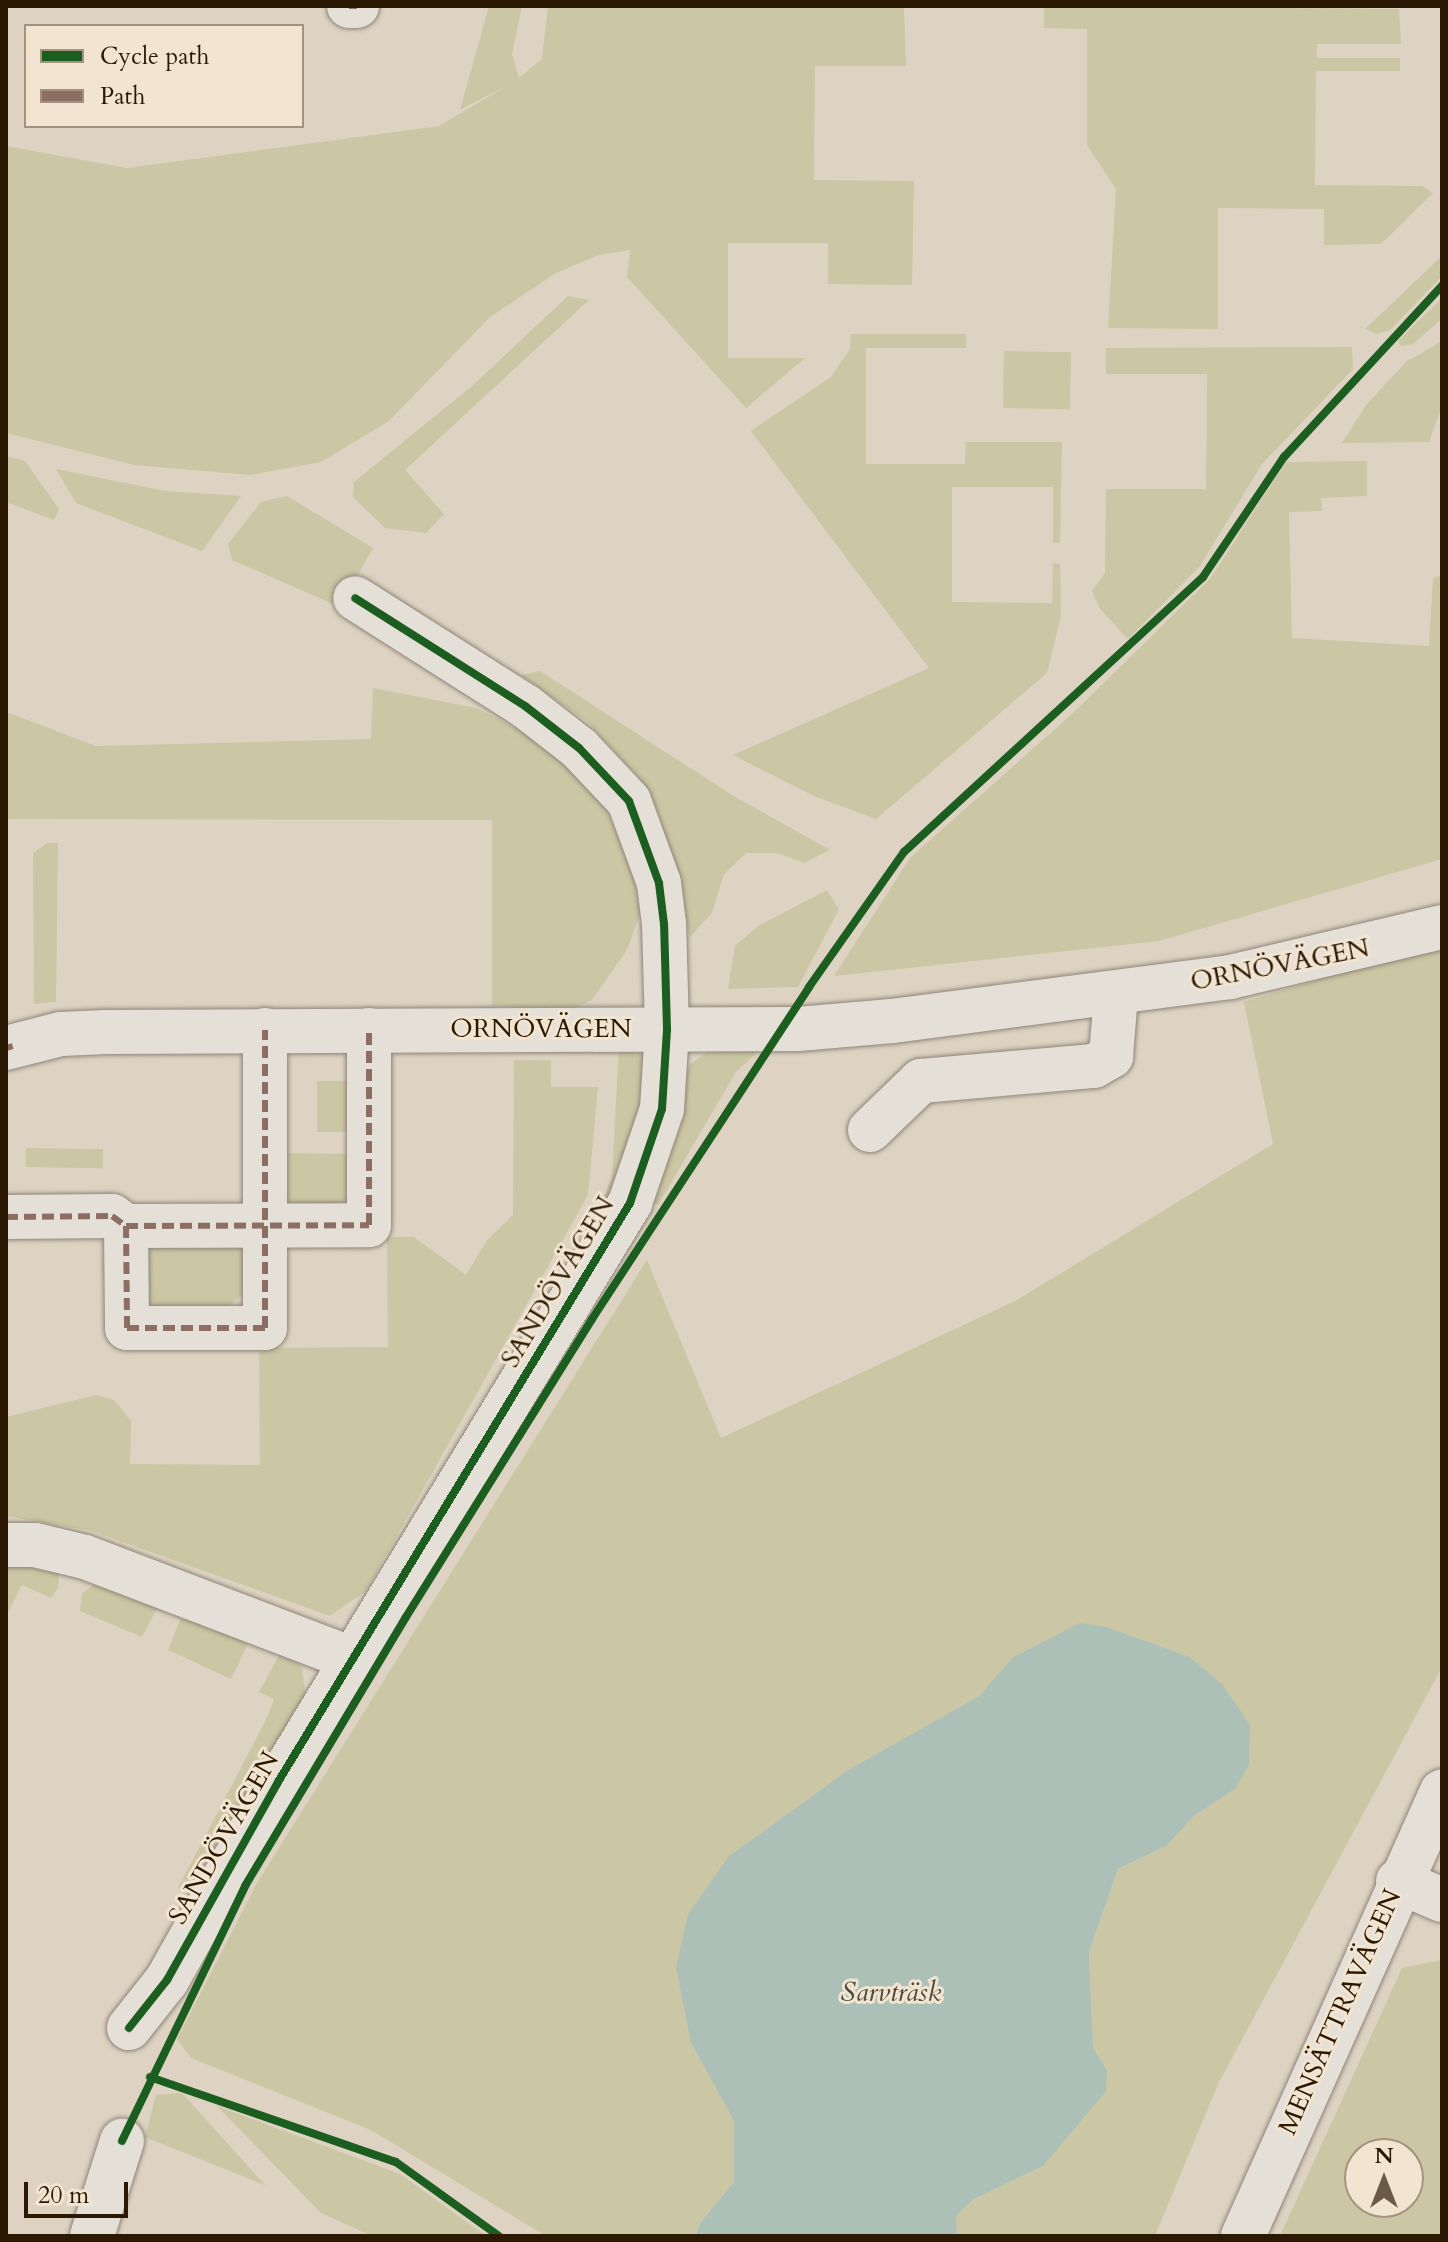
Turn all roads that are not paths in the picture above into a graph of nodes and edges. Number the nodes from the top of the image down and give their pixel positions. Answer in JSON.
{"nodes":[{"id":1,"x":349,"y":6,"type":"edge"},
{"id":2,"x":357,"y":6,"type":"edge"},
{"id":3,"x":355,"y":598,"type":"dead end"},
{"id":4,"x":1442,"y":927,"type":"edge"},
{"id":5,"x":1116,"y":995,"type":"junction"},
{"id":6,"x":667,"y":1029,"type":"junction"},
{"id":7,"x":265,"y":1030,"type":"junction"},
{"id":8,"x":369,"y":1030,"type":"junction"},
{"id":9,"x":9,"y":1047,"type":"edge"},
{"id":10,"x":870,"y":1130,"type":"dead end"},
{"id":11,"x":6,"y":1217,"type":"edge"},
{"id":12,"x":126,"y":1226,"type":"junction"},
{"id":13,"x":265,"y":1226,"type":"junction"},
{"id":14,"x":6,"y":1545,"type":"edge"},
{"id":15,"x":352,"y":1659,"type":"junction"},
{"id":16,"x":1442,"y":1791,"type":"edge"},
{"id":17,"x":1398,"y":1881,"type":"junction"},
{"id":18,"x":1442,"y":1900,"type":"edge"},
{"id":19,"x":129,"y":2028,"type":"dead end"},
{"id":20,"x":122,"y":2141,"type":"dead end"},
{"id":21,"x":92,"y":2236,"type":"edge"},
{"id":22,"x":1243,"y":2236,"type":"edge"}],
"edges":[{"from":1,"to":2,"type":"street"},
{"from":3,"to":6,"type":"street","name":"SANDÖVÄGEN"},
{"from":4,"to":5,"type":"street","name":"ORNÖVÄGEN"},
{"from":5,"to":6,"type":"street","name":"ORNÖVÄGEN"},
{"from":5,"to":10,"type":"street"},
{"from":6,"to":8,"type":"street","name":"ORNÖVÄGEN"},
{"from":6,"to":15,"type":"street","name":"SANDÖVÄGEN"},
{"from":7,"to":8,"type":"street","name":"ORNÖVÄGEN"},
{"from":7,"to":9,"type":"street","name":"ORNÖVÄGEN"},
{"from":7,"to":13,"type":"street"},
{"from":8,"to":13,"type":"street"},
{"from":11,"to":12,"type":"street"},
{"from":12,"to":13,"type":"street"},
{"from":12,"to":13,"type":"street"},
{"from":14,"to":15,"type":"street"},
{"from":15,"to":19,"type":"street","name":"SANDÖVÄGEN"},
{"from":16,"to":17,"type":"street","name":"MENSÄTTRAVÄGEN"},
{"from":17,"to":18,"type":"street"},
{"from":17,"to":22,"type":"street","name":"MENSÄTTRAVÄGEN"},
{"from":20,"to":21,"type":"street"}]}
